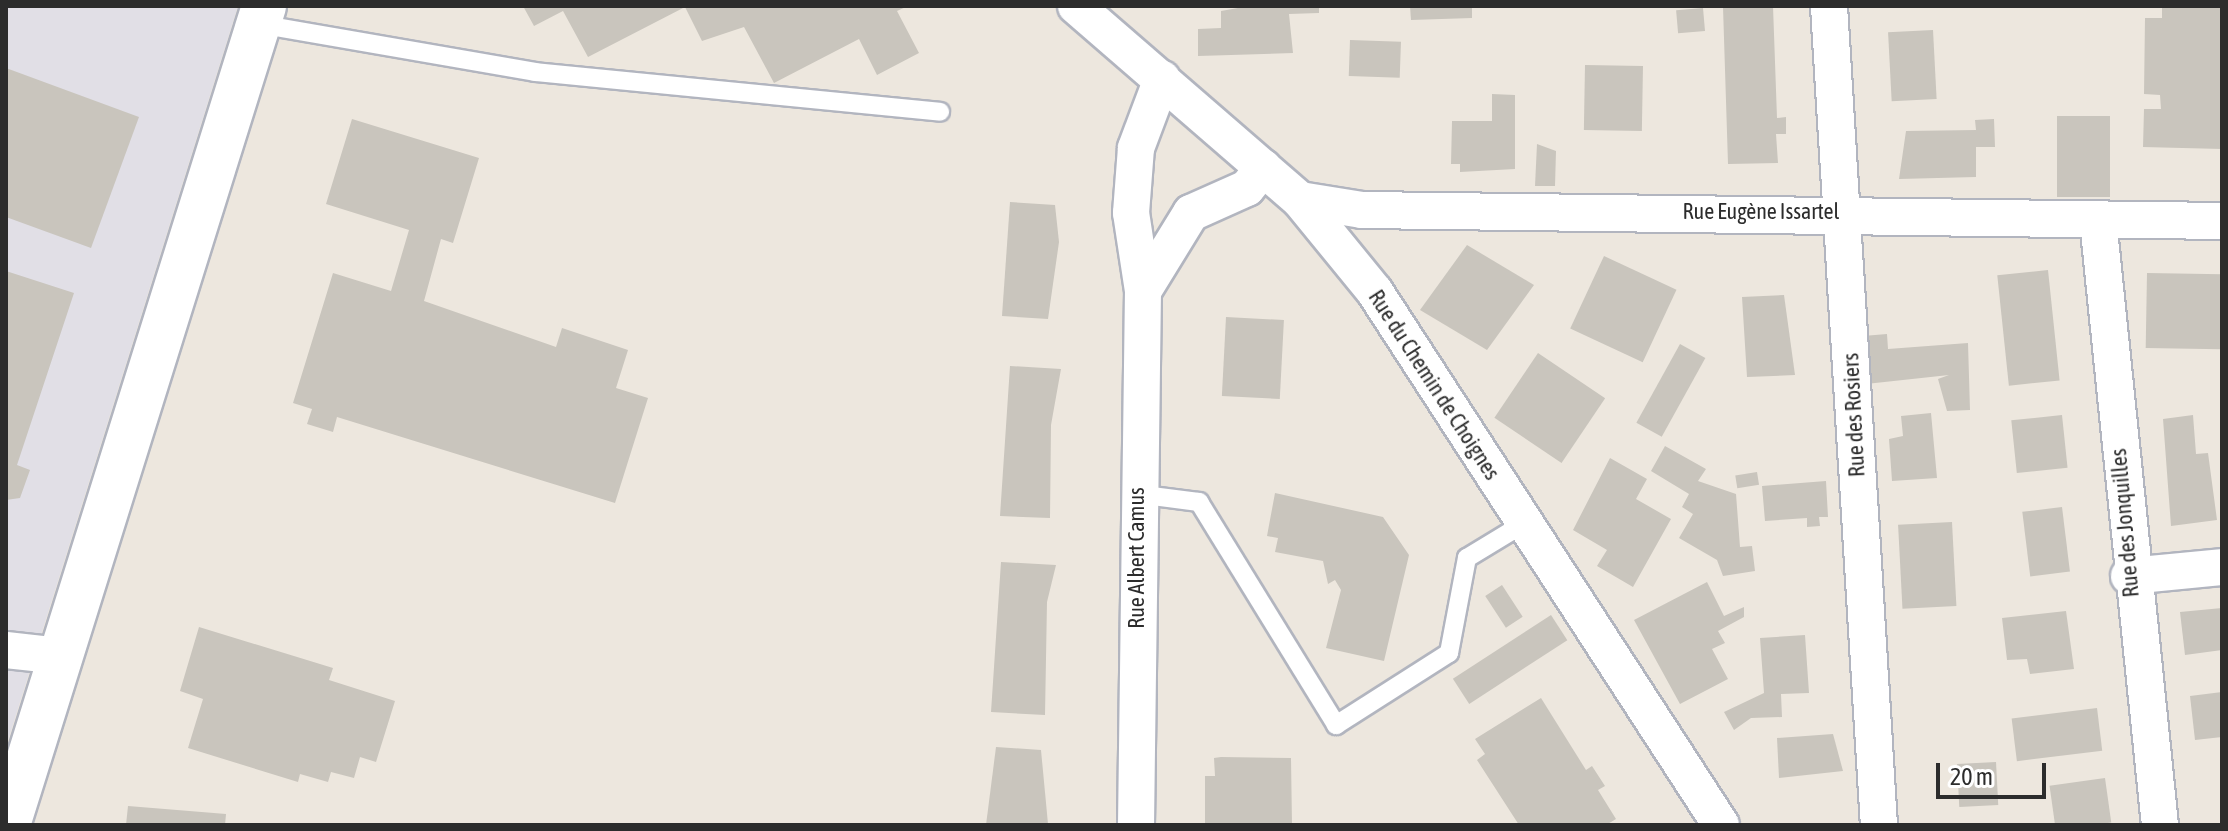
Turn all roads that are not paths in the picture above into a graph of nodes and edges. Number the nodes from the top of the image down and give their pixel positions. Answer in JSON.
{"nodes":[{"id":1,"x":1829,"y":6,"type":"edge"},
{"id":2,"x":1089,"y":10,"type":"edge"},
{"id":3,"x":261,"y":15,"type":"edge"},
{"id":4,"x":1162,"y":79,"type":"junction"},
{"id":5,"x":940,"y":112,"type":"dead end"},
{"id":6,"x":1263,"y":168,"type":"junction"},
{"id":7,"x":1135,"y":193,"type":"junction"},
{"id":8,"x":1300,"y":200,"type":"junction"},
{"id":9,"x":1844,"y":212,"type":"junction"},
{"id":10,"x":1191,"y":213,"type":"junction"},
{"id":11,"x":2098,"y":220,"type":"junction"},
{"id":12,"x":2222,"y":221,"type":"edge"},
{"id":13,"x":1143,"y":291,"type":"junction"},
{"id":14,"x":1137,"y":494,"type":"junction"},
{"id":15,"x":1523,"y":524,"type":"junction"},
{"id":16,"x":2222,"y":567,"type":"edge"},
{"id":17,"x":2129,"y":576,"type":"junction"},
{"id":18,"x":6,"y":650,"type":"edge"},
{"id":19,"x":60,"y":656,"type":"junction"},
{"id":20,"x":8,"y":825,"type":"edge"},
{"id":21,"x":1136,"y":825,"type":"edge"},
{"id":22,"x":1721,"y":825,"type":"edge"},
{"id":23,"x":1879,"y":825,"type":"edge"},
{"id":24,"x":2160,"y":825,"type":"edge"}],
"edges":[{"from":1,"to":9,"type":"street","name":"Rue des Rosiers"},
{"from":2,"to":4,"type":"street","name":"Rue du Chemin de Choignes"},
{"from":3,"to":5,"type":"lane"},
{"from":3,"to":19,"type":"street"},
{"from":4,"to":6,"type":"street","name":"Rue du Chemin de Choignes"},
{"from":4,"to":7,"type":"street","name":"Rue Albert Camus"},
{"from":6,"to":8,"type":"street","name":"Rue du Chemin de Choignes"},
{"from":6,"to":10,"type":"street"},
{"from":7,"to":10,"type":"street"},
{"from":7,"to":13,"type":"street","name":"Rue Albert Camus"},
{"from":8,"to":9,"type":"street","name":"Rue Eugène Issartel"},
{"from":8,"to":15,"type":"street","name":"Rue du Chemin de Choignes"},
{"from":9,"to":11,"type":"street","name":"Rue Eugène Issartel"},
{"from":9,"to":23,"type":"street","name":"Rue des Rosiers"},
{"from":10,"to":13,"type":"street"},
{"from":11,"to":12,"type":"street","name":"Rue Eugène Issartel"},
{"from":11,"to":17,"type":"street","name":"Rue des Jonquilles"},
{"from":13,"to":14,"type":"street","name":"Rue Albert Camus"},
{"from":14,"to":15,"type":"lane"},
{"from":14,"to":21,"type":"street","name":"Rue Albert Camus"},
{"from":15,"to":22,"type":"street","name":"Rue du Chemin de Choignes"},
{"from":16,"to":17,"type":"street"},
{"from":17,"to":24,"type":"street","name":"Rue des Jonquilles"},
{"from":18,"to":19,"type":"street"},
{"from":19,"to":20,"type":"street"}]}
